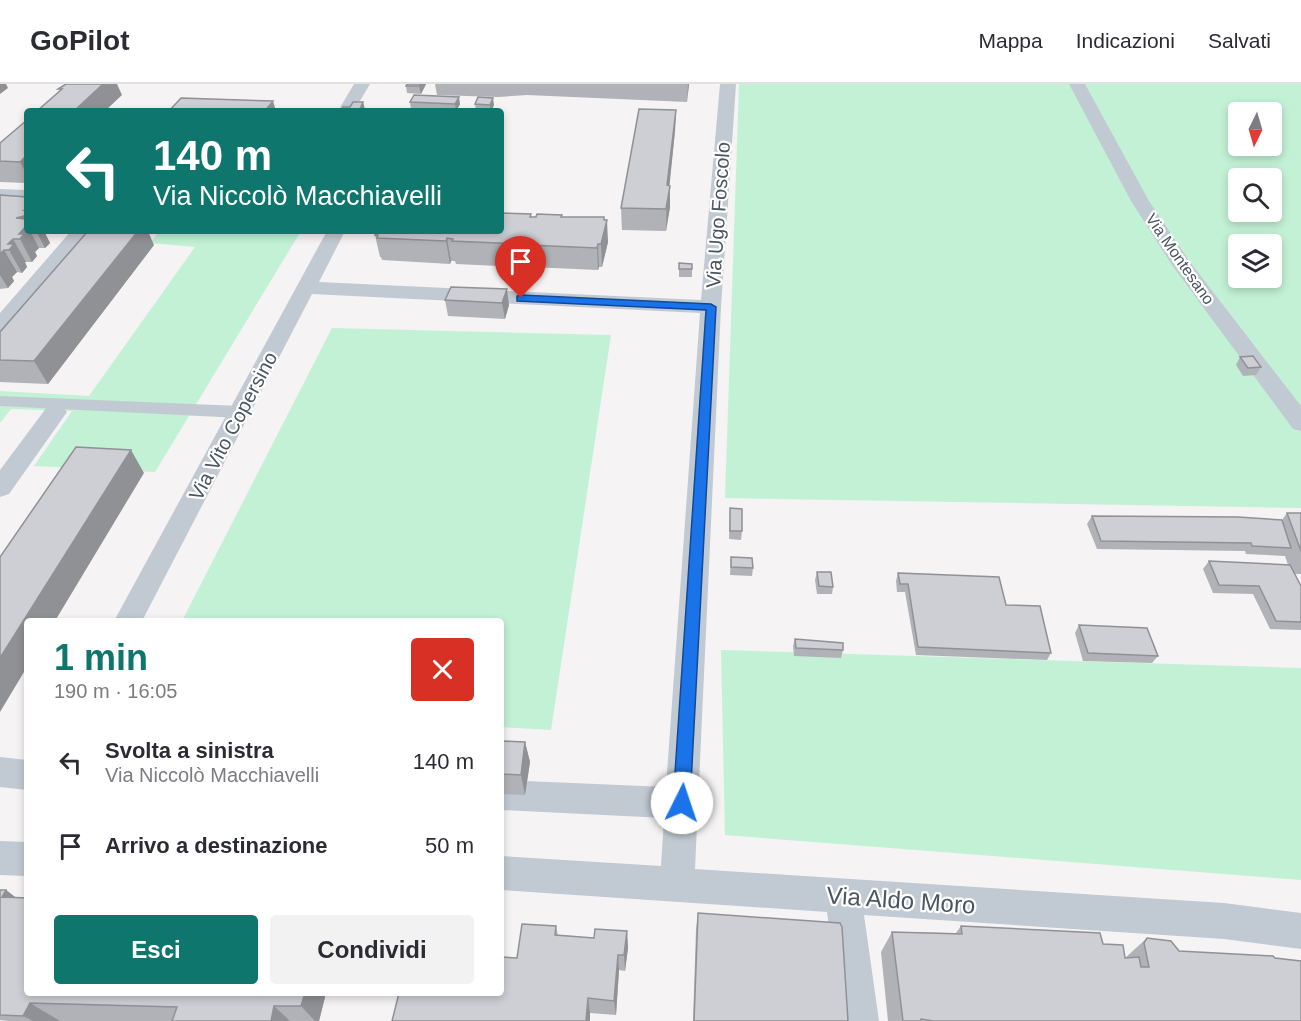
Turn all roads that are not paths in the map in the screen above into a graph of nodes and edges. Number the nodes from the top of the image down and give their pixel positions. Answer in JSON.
{"nodes":[{"id":1,"x":362,"y":84,"type":"edge"},
{"id":2,"x":728,"y":84,"type":"edge"},
{"id":3,"x":1077,"y":84,"type":"edge"},
{"id":4,"x":348,"y":108,"type":"edge"},
{"id":5,"x":0,"y":194,"type":"edge"},
{"id":6,"x":24,"y":195,"type":"edge"},
{"id":7,"x":78,"y":234,"type":"edge"},
{"id":8,"x":334,"y":234,"type":"edge"},
{"id":9,"x":307,"y":288,"type":"junction"},
{"id":10,"x":711,"y":307,"type":"junction"},
{"id":11,"x":0,"y":326,"type":"edge"},
{"id":12,"x":0,"y":401,"type":"edge"},
{"id":13,"x":55,"y":412,"type":"dead end"},
{"id":14,"x":240,"y":412,"type":"junction"},
{"id":15,"x":1301,"y":423,"type":"edge"},
{"id":16,"x":0,"y":489,"type":"edge"},
{"id":17,"x":130,"y":618,"type":"edge"},
{"id":18,"x":0,"y":772,"type":"edge"},
{"id":19,"x":24,"y":775,"type":"edge"},
{"id":20,"x":504,"y":795,"type":"edge"},
{"id":21,"x":682,"y":803,"type":"junction"},
{"id":22,"x":0,"y":858,"type":"edge"},
{"id":23,"x":24,"y":859,"type":"edge"},
{"id":24,"x":504,"y":873,"type":"edge"},
{"id":25,"x":677,"y":885,"type":"junction"},
{"id":26,"x":843,"y":896,"type":"junction"},
{"id":27,"x":1301,"y":931,"type":"edge"},
{"id":28,"x":860,"y":1021,"type":"edge"}],
"edges":[{"from":1,"to":4,"type":"street"},
{"from":2,"to":10,"type":"street","name":"Via Ugo Foscolo"},
{"from":3,"to":15,"type":"street","name":"Via Montesano"},
{"from":5,"to":6,"type":"street"},
{"from":7,"to":11,"type":"street"},
{"from":8,"to":9,"type":"street","name":"Via Vito Copersino"},
{"from":9,"to":10,"type":"street"},
{"from":9,"to":14,"type":"street","name":"Via Vito Copersino"},
{"from":10,"to":21,"type":"street","name":"Via Ugo Foscolo"},
{"from":12,"to":14,"type":"street"},
{"from":13,"to":16,"type":"street"},
{"from":14,"to":17,"type":"street","name":"Via Vito Copersino"},
{"from":18,"to":19,"type":"street"},
{"from":20,"to":21,"type":"street"},
{"from":21,"to":25,"type":"street","name":"Via Ugo Foscolo"},
{"from":22,"to":23,"type":"street"},
{"from":24,"to":25,"type":"street","name":"Via Aldo Moro"},
{"from":25,"to":26,"type":"street","name":"Via Aldo Moro"},
{"from":26,"to":27,"type":"street","name":"Via Aldo Moro"},
{"from":26,"to":28,"type":"street"}]}
